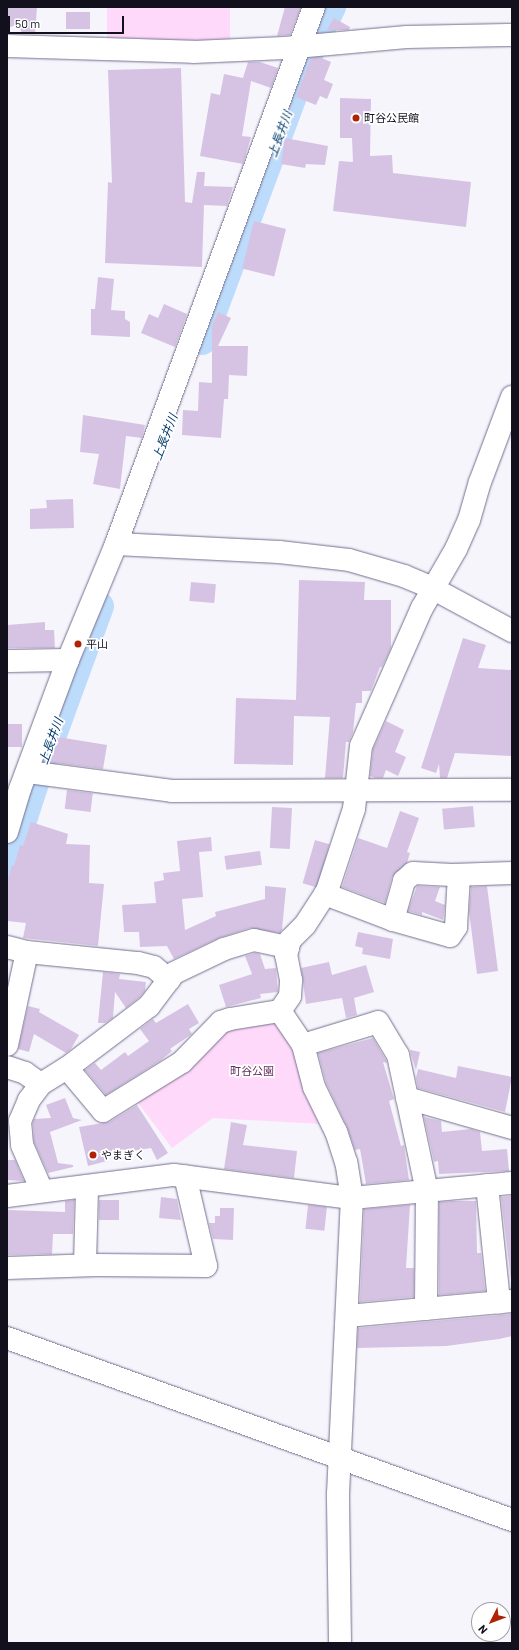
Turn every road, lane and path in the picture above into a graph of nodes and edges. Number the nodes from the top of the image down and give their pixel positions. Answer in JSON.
{"nodes":[{"id":1,"x":314,"y":7,"type":"edge"},
{"id":2,"x":512,"y":35,"type":"edge"},
{"id":3,"x":300,"y":45,"type":"junction"},
{"id":4,"x":7,"y":46,"type":"edge"},
{"id":5,"x":512,"y":397,"type":"edge"},
{"id":6,"x":116,"y":544,"type":"junction"},
{"id":7,"x":432,"y":588,"type":"junction"},
{"id":8,"x":512,"y":631,"type":"edge"},
{"id":9,"x":68,"y":660,"type":"junction"},
{"id":10,"x":7,"y":661,"type":"edge"},
{"id":11,"x":18,"y":783,"type":"edge"},
{"id":12,"x":357,"y":790,"type":"junction"},
{"id":13,"x":512,"y":790,"type":"edge"},
{"id":14,"x":7,"y":832,"type":"edge"},
{"id":15,"x":512,"y":873,"type":"edge"},
{"id":16,"x":459,"y":875,"type":"junction"},
{"id":17,"x":325,"y":894,"type":"junction"},
{"id":18,"x":393,"y":920,"type":"junction"},
{"id":19,"x":288,"y":947,"type":"junction"},
{"id":20,"x":17,"y":949,"type":"edge"},
{"id":21,"x":169,"y":980,"type":"junction"},
{"id":22,"x":280,"y":1011,"type":"junction"},
{"id":23,"x":7,"y":1045,"type":"edge"},
{"id":24,"x":303,"y":1045,"type":"junction"},
{"id":25,"x":7,"y":1067,"type":"edge"},
{"id":26,"x":66,"y":1068,"type":"junction"},
{"id":27,"x":41,"y":1084,"type":"junction"},
{"id":28,"x":407,"y":1098,"type":"junction"},
{"id":29,"x":512,"y":1128,"type":"edge"},
{"id":30,"x":185,"y":1176,"type":"junction"},
{"id":31,"x":512,"y":1183,"type":"edge"},
{"id":32,"x":487,"y":1185,"type":"junction"},
{"id":33,"x":86,"y":1186,"type":"junction"},
{"id":34,"x":42,"y":1191,"type":"junction"},
{"id":35,"x":427,"y":1191,"type":"junction"},
{"id":36,"x":7,"y":1196,"type":"edge"},
{"id":37,"x":352,"y":1198,"type":"junction"},
{"id":38,"x":86,"y":1265,"type":"junction"},
{"id":39,"x":7,"y":1268,"type":"edge"},
{"id":40,"x":505,"y":1302,"type":"edge"},
{"id":41,"x":426,"y":1309,"type":"junction"},
{"id":42,"x":347,"y":1316,"type":"junction"},
{"id":43,"x":7,"y":1338,"type":"edge"},
{"id":44,"x":340,"y":1458,"type":"junction"},
{"id":45,"x":512,"y":1520,"type":"edge"},
{"id":46,"x":340,"y":1643,"type":"edge"}],
"edges":[{"from":1,"to":3,"type":"street"},
{"from":2,"to":3,"type":"street"},
{"from":3,"to":4,"type":"street"},
{"from":3,"to":6,"type":"street"},
{"from":5,"to":7,"type":"street"},
{"from":6,"to":7,"type":"street"},
{"from":6,"to":9,"type":"street"},
{"from":7,"to":8,"type":"street"},
{"from":7,"to":12,"type":"street"},
{"from":9,"to":10,"type":"street"},
{"from":9,"to":11,"type":"street"},
{"from":11,"to":12,"type":"street"},
{"from":11,"to":14,"type":"street"},
{"from":12,"to":13,"type":"street"},
{"from":12,"to":17,"type":"street"},
{"from":15,"to":16,"type":"street"},
{"from":16,"to":18,"type":"street"},
{"from":16,"to":18,"type":"street"},
{"from":17,"to":18,"type":"street"},
{"from":17,"to":19,"type":"street"},
{"from":19,"to":21,"type":"street"},
{"from":19,"to":22,"type":"street"},
{"from":20,"to":21,"type":"street"},
{"from":20,"to":23,"type":"street"},
{"from":21,"to":26,"type":"street"},
{"from":22,"to":24,"type":"street"},
{"from":22,"to":26,"type":"street"},
{"from":24,"to":28,"type":"street"},
{"from":24,"to":37,"type":"street"},
{"from":25,"to":27,"type":"street"},
{"from":26,"to":27,"type":"street"},
{"from":27,"to":34,"type":"street"},
{"from":28,"to":29,"type":"street"},
{"from":28,"to":35,"type":"street"},
{"from":30,"to":33,"type":"street"},
{"from":30,"to":37,"type":"street"},
{"from":30,"to":38,"type":"street"},
{"from":31,"to":32,"type":"street"},
{"from":32,"to":35,"type":"street"},
{"from":32,"to":40,"type":"street"},
{"from":33,"to":34,"type":"street"},
{"from":33,"to":38,"type":"street"},
{"from":34,"to":36,"type":"street"},
{"from":35,"to":37,"type":"street"},
{"from":35,"to":41,"type":"street"},
{"from":37,"to":42,"type":"street"},
{"from":38,"to":39,"type":"street"},
{"from":40,"to":41,"type":"street"},
{"from":41,"to":42,"type":"street"},
{"from":42,"to":44,"type":"street"},
{"from":43,"to":44,"type":"street"},
{"from":44,"to":45,"type":"street"},
{"from":44,"to":46,"type":"street"}]}
